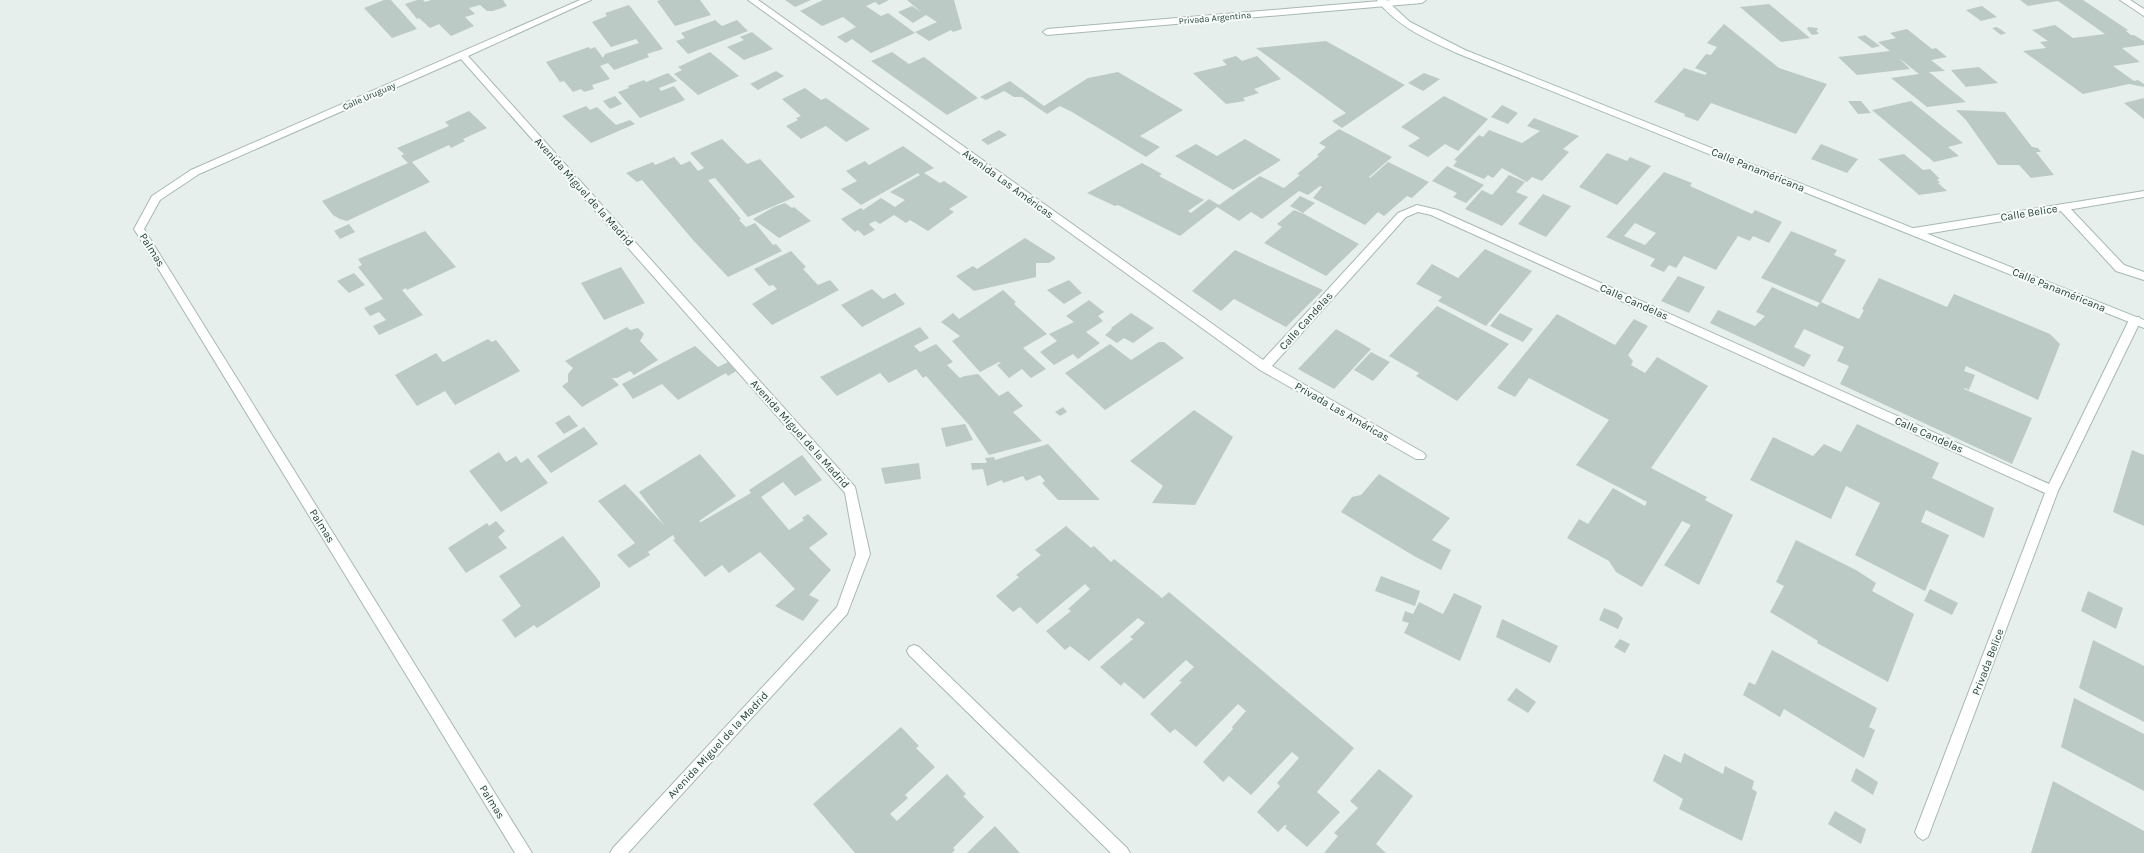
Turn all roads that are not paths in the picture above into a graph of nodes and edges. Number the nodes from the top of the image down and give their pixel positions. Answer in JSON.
{"nodes":[{"id":1,"x":587,"y":0,"type":"edge"},
{"id":2,"x":752,"y":0,"type":"edge"},
{"id":3,"x":1422,"y":0,"type":"edge"},
{"id":4,"x":2124,"y":0,"type":"edge"},
{"id":5,"x":1382,"y":2,"type":"edge"},
{"id":6,"x":2144,"y":13,"type":"edge"},
{"id":7,"x":1047,"y":32,"type":"dead end"},
{"id":8,"x":462,"y":56,"type":"junction"},
{"id":9,"x":2144,"y":194,"type":"edge"},
{"id":10,"x":156,"y":198,"type":"joint"},
{"id":11,"x":2063,"y":207,"type":"junction"},
{"id":12,"x":1914,"y":232,"type":"junction"},
{"id":13,"x":2144,"y":276,"type":"edge"},
{"id":14,"x":2140,"y":322,"type":"edge"},
{"id":15,"x":1264,"y":367,"type":"junction"},
{"id":16,"x":1420,"y":456,"type":"dead end"},
{"id":17,"x":2052,"y":491,"type":"junction"},
{"id":18,"x":914,"y":651,"type":"dead end"},
{"id":19,"x":1923,"y":832,"type":"dead end"},
{"id":20,"x":524,"y":853,"type":"edge"},
{"id":21,"x":618,"y":853,"type":"edge"},
{"id":22,"x":1122,"y":853,"type":"edge"}],
"edges":[{"from":1,"to":8,"type":"street","name":"Calle Uruguay"},
{"from":2,"to":15,"type":"street","name":"Avenida Las Américas"},
{"from":3,"to":5,"type":"street","name":"Privada Argentina"},
{"from":4,"to":6,"type":"street"},
{"from":5,"to":7,"type":"street","name":"Privada Argentina"},
{"from":5,"to":12,"type":"street","name":"Calle Panaméricana"},
{"from":8,"to":10,"type":"street","name":"Calle Uruguay"},
{"from":8,"to":21,"type":"street","name":"Avenida Miguel de la Madrid"},
{"from":9,"to":11,"type":"street","name":"Calle Belice"},
{"from":10,"to":20,"type":"street","name":"Palmas"},
{"from":11,"to":12,"type":"street","name":"Calle Belice"},
{"from":11,"to":13,"type":"street"},
{"from":12,"to":14,"type":"street","name":"Calle Panaméricana"},
{"from":14,"to":17,"type":"street"},
{"from":15,"to":16,"type":"street","name":"Privada Las Américas"},
{"from":15,"to":17,"type":"street","name":"Calle Candelas"},
{"from":17,"to":19,"type":"street","name":"Privada Belice"},
{"from":18,"to":22,"type":"street"}]}
